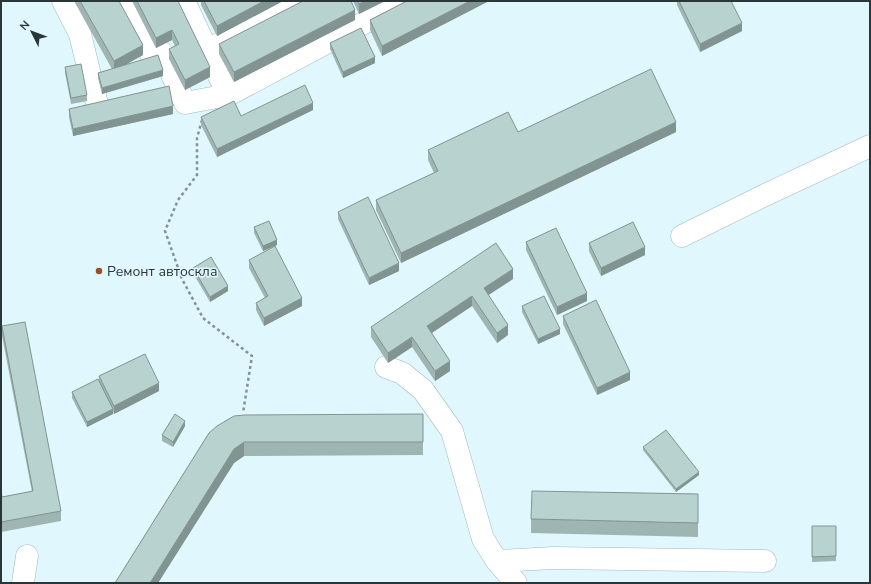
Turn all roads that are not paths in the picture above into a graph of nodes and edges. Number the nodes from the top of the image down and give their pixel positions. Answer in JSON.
{"nodes":[{"id":1,"x":63,"y":1,"type":"edge"},
{"id":2,"x":124,"y":1,"type":"edge"},
{"id":3,"x":184,"y":1,"type":"edge"},
{"id":4,"x":302,"y":1,"type":"edge"},
{"id":5,"x":405,"y":1,"type":"edge"},
{"id":6,"x":207,"y":50,"type":"junction"},
{"id":7,"x":176,"y":84,"type":"junction"},
{"id":8,"x":155,"y":90,"type":"edge"},
{"id":9,"x":218,"y":97,"type":"junction"},
{"id":10,"x":119,"y":99,"type":"edge"},
{"id":11,"x":98,"y":104,"type":"junction"},
{"id":12,"x":74,"y":110,"type":"edge"},
{"id":13,"x":870,"y":146,"type":"edge"},
{"id":14,"x":682,"y":236,"type":"dead end"},
{"id":15,"x":386,"y":367,"type":"edge"},
{"id":16,"x":27,"y":556,"type":"dead end"},
{"id":17,"x":497,"y":561,"type":"junction"},
{"id":18,"x":765,"y":561,"type":"dead end"},
{"id":19,"x":23,"y":583,"type":"edge"},
{"id":20,"x":516,"y":583,"type":"edge"}],
"edges":[{"from":1,"to":11,"type":"street"},
{"from":2,"to":7,"type":"street"},
{"from":3,"to":6,"type":"street"},
{"from":4,"to":6,"type":"street"},
{"from":5,"to":9,"type":"street"},
{"from":6,"to":9,"type":"street"},
{"from":7,"to":8,"type":"street"},
{"from":7,"to":9,"type":"street"},
{"from":10,"to":11,"type":"street"},
{"from":11,"to":12,"type":"street"},
{"from":13,"to":14,"type":"street"},
{"from":15,"to":17,"type":"street"},
{"from":16,"to":19,"type":"street"},
{"from":17,"to":18,"type":"street"},
{"from":17,"to":20,"type":"street"}]}
